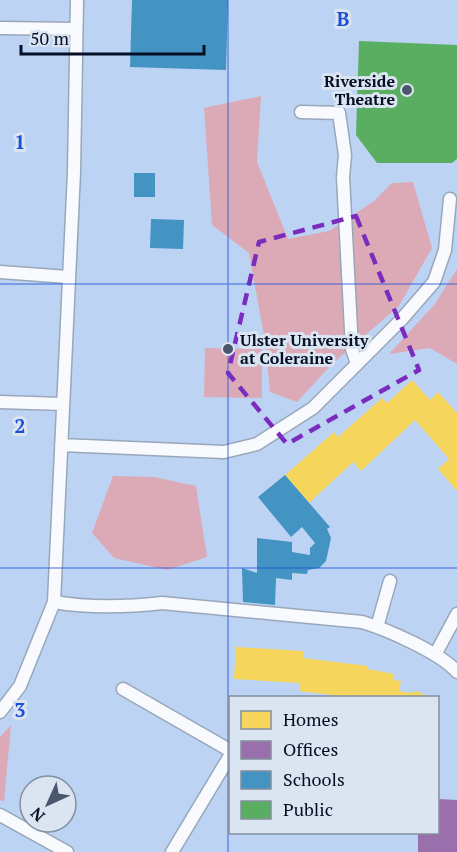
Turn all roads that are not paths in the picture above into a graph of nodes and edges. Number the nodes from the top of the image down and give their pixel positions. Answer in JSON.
{"nodes":[{"id":1,"x":77,"y":0,"type":"edge"},
{"id":2,"x":0,"y":28,"type":"edge"},
{"id":3,"x":76,"y":29,"type":"junction"},
{"id":4,"x":301,"y":112,"type":"dead end"},
{"id":5,"x":450,"y":199,"type":"dead end"},
{"id":6,"x":0,"y":272,"type":"edge"},
{"id":7,"x":68,"y":277,"type":"junction"},
{"id":8,"x":357,"y":364,"type":"junction"},
{"id":9,"x":0,"y":402,"type":"edge"},
{"id":10,"x":63,"y":404,"type":"junction"},
{"id":11,"x":61,"y":445,"type":"junction"},
{"id":12,"x":390,"y":581,"type":"dead end"},
{"id":13,"x":54,"y":602,"type":"junction"},
{"id":14,"x":457,"y":614,"type":"edge"},
{"id":15,"x":377,"y":627,"type":"junction"},
{"id":16,"x":435,"y":655,"type":"junction"},
{"id":17,"x":457,"y":672,"type":"edge"},
{"id":18,"x":123,"y":689,"type":"dead end"},
{"id":19,"x":0,"y":712,"type":"edge"},
{"id":20,"x":229,"y":751,"type":"edge"},
{"id":21,"x":229,"y":755,"type":"edge"},
{"id":22,"x":0,"y":815,"type":"edge"},
{"id":23,"x":67,"y":852,"type":"edge"},
{"id":24,"x":172,"y":852,"type":"edge"}],
"edges":[{"from":1,"to":3,"type":"lane"},
{"from":2,"to":3,"type":"lane"},
{"from":3,"to":7,"type":"lane"},
{"from":4,"to":8,"type":"lane"},
{"from":5,"to":8,"type":"lane"},
{"from":6,"to":7,"type":"lane"},
{"from":7,"to":10,"type":"lane"},
{"from":8,"to":11,"type":"lane"},
{"from":9,"to":10,"type":"lane"},
{"from":10,"to":11,"type":"lane"},
{"from":11,"to":13,"type":"lane"},
{"from":12,"to":15,"type":"lane"},
{"from":13,"to":15,"type":"lane"},
{"from":13,"to":19,"type":"lane"},
{"from":14,"to":16,"type":"lane"},
{"from":15,"to":16,"type":"lane"},
{"from":16,"to":17,"type":"lane"},
{"from":18,"to":20,"type":"lane"},
{"from":21,"to":24,"type":"lane"},
{"from":22,"to":23,"type":"lane"}]}
